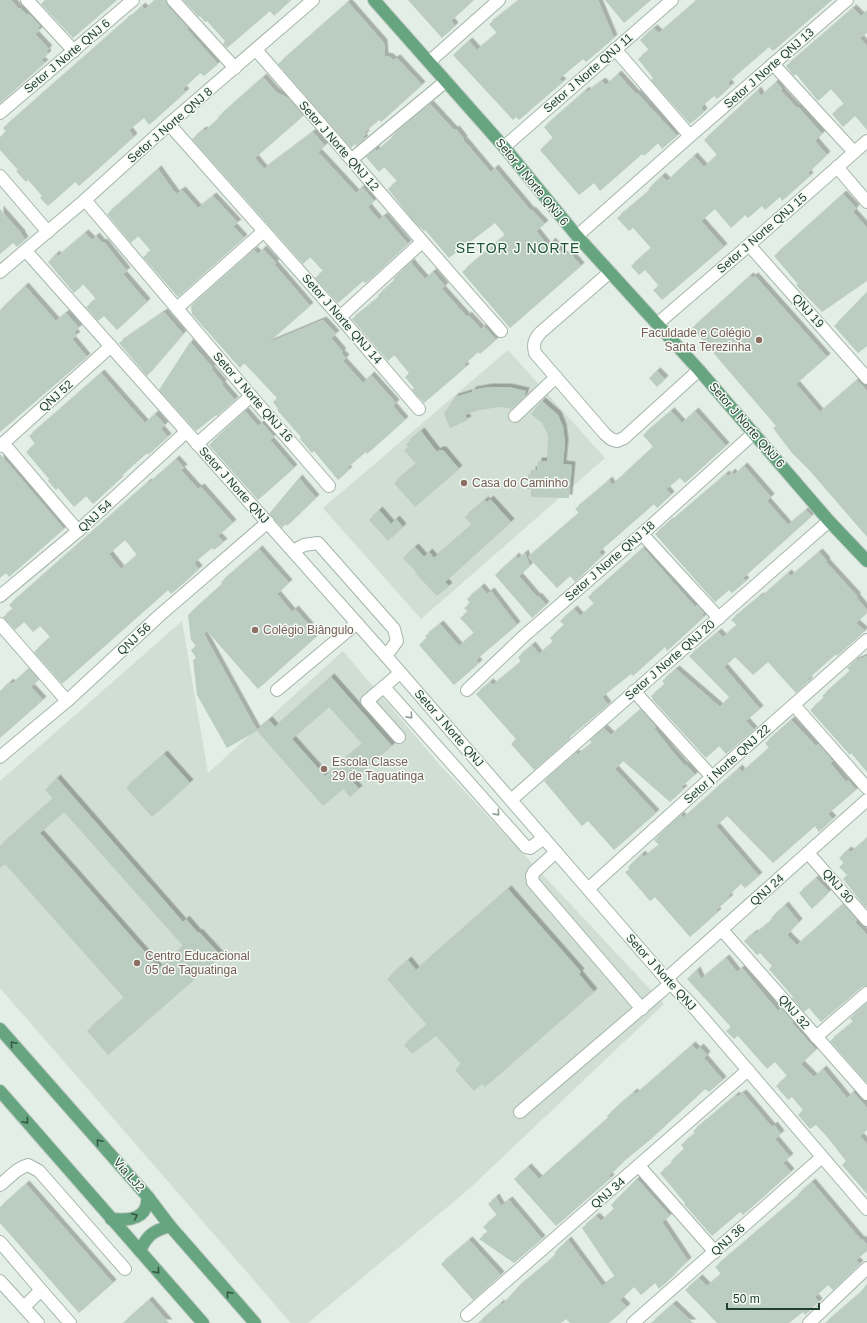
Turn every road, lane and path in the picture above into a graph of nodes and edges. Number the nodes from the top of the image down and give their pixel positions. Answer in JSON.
{"nodes":[{"id":1,"x":27,"y":0,"type":"edge"},
{"id":2,"x":134,"y":0,"type":"edge"},
{"id":3,"x":173,"y":0,"type":"edge"},
{"id":4,"x":313,"y":0,"type":"edge"},
{"id":5,"x":374,"y":0,"type":"edge"},
{"id":6,"x":499,"y":0,"type":"edge"},
{"id":7,"x":672,"y":0,"type":"edge"},
{"id":8,"x":847,"y":0,"type":"edge"},
{"id":9,"x":615,"y":49,"type":"junction"},
{"id":10,"x":256,"y":50,"type":"junction"},
{"id":11,"x":74,"y":51,"type":"junction"},
{"id":12,"x":429,"y":62,"type":"junction"},
{"id":13,"x":774,"y":64,"type":"junction"},
{"id":14,"x":235,"y":68,"type":"junction"},
{"id":15,"x":446,"y":81,"type":"junction"},
{"id":16,"x":0,"y":113,"type":"edge"},
{"id":17,"x":169,"y":124,"type":"junction"},
{"id":18,"x":690,"y":136,"type":"junction"},
{"id":19,"x":867,"y":141,"type":"edge"},
{"id":20,"x":504,"y":147,"type":"junction"},
{"id":21,"x":854,"y":152,"type":"junction"},
{"id":22,"x":352,"y":159,"type":"junction"},
{"id":23,"x":837,"y":167,"type":"junction"},
{"id":24,"x":0,"y":176,"type":"edge"},
{"id":25,"x":85,"y":200,"type":"junction"},
{"id":26,"x":867,"y":202,"type":"edge"},
{"id":27,"x":264,"y":231,"type":"junction"},
{"id":28,"x":48,"y":232,"type":"junction"},
{"id":29,"x":577,"y":236,"type":"junction"},
{"id":30,"x":422,"y":242,"type":"junction"},
{"id":31,"x":749,"y":245,"type":"junction"},
{"id":32,"x":26,"y":251,"type":"junction"},
{"id":33,"x":0,"y":272,"type":"edge"},
{"id":34,"x":610,"y":272,"type":"junction"},
{"id":35,"x":177,"y":308,"type":"junction"},
{"id":36,"x":340,"y":317,"type":"junction"},
{"id":37,"x":657,"y":324,"type":"junction"},
{"id":38,"x":501,"y":331,"type":"dead end"},
{"id":39,"x":111,"y":346,"type":"junction"},
{"id":40,"x":699,"y":370,"type":"junction"},
{"id":41,"x":556,"y":377,"type":"junction"},
{"id":42,"x":867,"y":378,"type":"edge"},
{"id":43,"x":251,"y":396,"type":"junction"},
{"id":44,"x":419,"y":409,"type":"dead end"},
{"id":45,"x":515,"y":416,"type":"dead end"},
{"id":46,"x":186,"y":432,"type":"junction"},
{"id":47,"x":754,"y":433,"type":"junction"},
{"id":48,"x":1,"y":444,"type":"edge"},
{"id":49,"x":197,"y":444,"type":"junction"},
{"id":50,"x":329,"y":486,"type":"dead end"},
{"id":51,"x":829,"y":520,"type":"junction"},
{"id":52,"x":268,"y":522,"type":"junction"},
{"id":53,"x":78,"y":531,"type":"junction"},
{"id":54,"x":642,"y":534,"type":"junction"},
{"id":55,"x":293,"y":551,"type":"junction"},
{"id":56,"x":867,"y":561,"type":"edge"},
{"id":57,"x":0,"y":596,"type":"edge"},
{"id":58,"x":719,"y":618,"type":"junction"},
{"id":59,"x":356,"y":623,"type":"junction"},
{"id":60,"x":0,"y":624,"type":"edge"},
{"id":61,"x":867,"y":640,"type":"edge"},
{"id":62,"x":386,"y":656,"type":"junction"},
{"id":63,"x":400,"y":673,"type":"junction"},
{"id":64,"x":384,"y":687,"type":"junction"},
{"id":65,"x":277,"y":690,"type":"dead end"},
{"id":66,"x":467,"y":690,"type":"dead end"},
{"id":67,"x":634,"y":691,"type":"junction"},
{"id":68,"x":67,"y":701,"type":"junction"},
{"id":69,"x":794,"y":705,"type":"junction"},
{"id":70,"x":399,"y":737,"type":"dead end"},
{"id":71,"x":464,"y":746,"type":"junction"},
{"id":72,"x":0,"y":757,"type":"edge"},
{"id":73,"x":449,"y":760,"type":"junction"},
{"id":74,"x":712,"y":777,"type":"junction"},
{"id":75,"x":867,"y":788,"type":"edge"},
{"id":76,"x":512,"y":800,"type":"junction"},
{"id":77,"x":867,"y":800,"type":"edge"},
{"id":78,"x":544,"y":838,"type":"junction"},
{"id":79,"x":556,"y":852,"type":"junction"},
{"id":80,"x":808,"y":853,"type":"junction"},
{"id":81,"x":588,"y":889,"type":"junction"},
{"id":82,"x":867,"y":920,"type":"edge"},
{"id":83,"x":722,"y":930,"type":"junction"},
{"id":84,"x":668,"y":981,"type":"junction"},
{"id":85,"x":867,"y":993,"type":"edge"},
{"id":86,"x":642,"y":1009,"type":"junction"},
{"id":87,"x":0,"y":1029,"type":"edge"},
{"id":88,"x":816,"y":1037,"type":"junction"},
{"id":89,"x":748,"y":1070,"type":"junction"},
{"id":90,"x":0,"y":1092,"type":"edge"},
{"id":91,"x":867,"y":1094,"type":"edge"},
{"id":92,"x":520,"y":1112,"type":"dead end"},
{"id":93,"x":822,"y":1157,"type":"junction"},
{"id":94,"x":639,"y":1166,"type":"junction"},
{"id":95,"x":0,"y":1185,"type":"edge"},
{"id":96,"x":148,"y":1197,"type":"junction"},
{"id":97,"x":867,"y":1209,"type":"edge"},
{"id":98,"x":111,"y":1219,"type":"junction"},
{"id":99,"x":170,"y":1226,"type":"junction"},
{"id":100,"x":0,"y":1242,"type":"edge"},
{"id":101,"x":140,"y":1251,"type":"junction"},
{"id":102,"x":715,"y":1252,"type":"junction"},
{"id":103,"x":867,"y":1268,"type":"edge"},
{"id":104,"x":125,"y":1269,"type":"dead end"},
{"id":105,"x":0,"y":1281,"type":"edge"},
{"id":106,"x":41,"y":1290,"type":"junction"},
{"id":107,"x":24,"y":1307,"type":"junction"},
{"id":108,"x":467,"y":1316,"type":"dead end"},
{"id":109,"x":38,"y":1323,"type":"edge"},
{"id":110,"x":70,"y":1323,"type":"edge"},
{"id":111,"x":203,"y":1323,"type":"edge"},
{"id":112,"x":255,"y":1323,"type":"edge"},
{"id":113,"x":633,"y":1323,"type":"edge"},
{"id":114,"x":809,"y":1323,"type":"edge"}],
"edges":[{"from":1,"to":11,"type":"street"},
{"from":2,"to":11,"type":"street","name":"Setor J Norte QNJ 6"},
{"from":3,"to":14,"type":"street"},
{"from":4,"to":10,"type":"street","name":"Setor J Norte QNJ 8"},
{"from":5,"to":12,"type":"main road","name":"Setor J Norte QNJ 6"},
{"from":6,"to":12,"type":"street"},
{"from":7,"to":9,"type":"street","name":"Setor J Norte QNJ 11"},
{"from":8,"to":13,"type":"street","name":"Setor J Norte QNJ 13"},
{"from":9,"to":18,"type":"street"},
{"from":9,"to":20,"type":"street","name":"Setor J Norte QNJ 11"},
{"from":10,"to":14,"type":"street","name":"Setor J Norte QNJ 8"},
{"from":10,"to":22,"type":"street","name":"Setor J Norte QNJ 12"},
{"from":11,"to":16,"type":"street","name":"Setor J Norte QNJ 6"},
{"from":12,"to":15,"type":"main road","name":"Setor J Norte QNJ 6"},
{"from":13,"to":18,"type":"street","name":"Setor J Norte QNJ 13"},
{"from":13,"to":21,"type":"street"},
{"from":14,"to":17,"type":"street","name":"Setor J Norte QNJ 8"},
{"from":15,"to":20,"type":"main road","name":"Setor J Norte QNJ 6"},
{"from":15,"to":22,"type":"street"},
{"from":17,"to":25,"type":"street","name":"Setor J Norte QNJ 8"},
{"from":17,"to":27,"type":"street","name":"Setor J Norte QNJ 14"},
{"from":18,"to":29,"type":"street","name":"Setor J Norte QNJ 13"},
{"from":19,"to":21,"type":"street","name":"Setor J Norte QNJ 15"},
{"from":20,"to":29,"type":"main road","name":"Setor J Norte QNJ 6"},
{"from":21,"to":23,"type":"street","name":"Setor J Norte QNJ 15"},
{"from":22,"to":30,"type":"street","name":"Setor J Norte QNJ 12"},
{"from":23,"to":26,"type":"street"},
{"from":23,"to":31,"type":"street","name":"Setor J Norte QNJ 15"},
{"from":24,"to":28,"type":"street"},
{"from":25,"to":28,"type":"street","name":"Setor J Norte QNJ 8"},
{"from":25,"to":35,"type":"street","name":"Setor J Norte QNJ 16"},
{"from":27,"to":35,"type":"street"},
{"from":27,"to":36,"type":"street","name":"Setor J Norte QNJ 14"},
{"from":28,"to":32,"type":"street","name":"Setor J Norte QNJ 8"},
{"from":29,"to":34,"type":"main road","name":"Setor J Norte QNJ 6"},
{"from":30,"to":36,"type":"street"},
{"from":30,"to":38,"type":"street","name":"Setor J Norte QNJ 12"},
{"from":31,"to":37,"type":"street","name":"Setor J Norte QNJ 15"},
{"from":31,"to":42,"type":"street","name":"QNJ 19"},
{"from":32,"to":33,"type":"street","name":"Setor J Norte QNJ 8"},
{"from":32,"to":39,"type":"street","name":"Setor J Norte QNJ"},
{"from":34,"to":37,"type":"main road","name":"Setor J Norte QNJ 6"},
{"from":34,"to":41,"type":"street"},
{"from":35,"to":43,"type":"street","name":"Setor J Norte QNJ 16"},
{"from":36,"to":44,"type":"street","name":"Setor J Norte QNJ 14"},
{"from":37,"to":40,"type":"main road","name":"Setor J Norte QNJ 6"},
{"from":39,"to":46,"type":"street","name":"Setor J Norte QNJ"},
{"from":39,"to":48,"type":"street","name":"QNJ 52"},
{"from":40,"to":41,"type":"street"},
{"from":40,"to":47,"type":"main road","name":"Setor J Norte QNJ 6"},
{"from":41,"to":45,"type":"street"},
{"from":43,"to":49,"type":"street"},
{"from":43,"to":50,"type":"street","name":"Setor J Norte QNJ 16"},
{"from":46,"to":49,"type":"street","name":"Setor J Norte QNJ"},
{"from":46,"to":53,"type":"street","name":"QNJ 54"},
{"from":47,"to":51,"type":"main road","name":"Setor J Norte QNJ 6"},
{"from":47,"to":54,"type":"street","name":"Setor J Norte QNJ 18"},
{"from":48,"to":53,"type":"street"},
{"from":49,"to":52,"type":"street","name":"Setor J Norte QNJ"},
{"from":51,"to":56,"type":"main road","name":"Setor J Norte QNJ 6"},
{"from":51,"to":58,"type":"street","name":"Setor J Norte QNJ 20"},
{"from":52,"to":55,"type":"street","name":"Setor J Norte QNJ"},
{"from":52,"to":68,"type":"street","name":"QNJ 56"},
{"from":53,"to":57,"type":"street","name":"QNJ 54"},
{"from":54,"to":58,"type":"street"},
{"from":54,"to":66,"type":"street","name":"Setor J Norte QNJ 18"},
{"from":55,"to":59,"type":"street","name":"Setor J Norte QNJ"},
{"from":55,"to":62,"type":"street"},
{"from":58,"to":67,"type":"street","name":"Setor J Norte QNJ 20"},
{"from":59,"to":62,"type":"street","name":"Setor J Norte QNJ"},
{"from":59,"to":65,"type":"street"},
{"from":60,"to":68,"type":"street"},
{"from":61,"to":69,"type":"street","name":"Setor j Norte QNJ 22"},
{"from":62,"to":63,"type":"street","name":"Setor J Norte QNJ"},
{"from":63,"to":64,"type":"street"},
{"from":63,"to":71,"type":"street","name":"Setor J Norte QNJ"},
{"from":64,"to":70,"type":"street"},
{"from":64,"to":73,"type":"street","one_way":true},
{"from":67,"to":74,"type":"street"},
{"from":67,"to":76,"type":"street","name":"Setor J Norte QNJ 20"},
{"from":68,"to":72,"type":"street","name":"QNJ 56"},
{"from":69,"to":74,"type":"street","name":"Setor j Norte QNJ 22"},
{"from":69,"to":75,"type":"street"},
{"from":71,"to":73,"type":"street"},
{"from":71,"to":76,"type":"street","name":"Setor J Norte QNJ"},
{"from":73,"to":78,"type":"street","one_way":true},
{"from":74,"to":81,"type":"street","name":"Setor j Norte QNJ 22"},
{"from":76,"to":78,"type":"street","name":"Setor J Norte QNJ"},
{"from":77,"to":80,"type":"street","name":"QNJ 24"},
{"from":78,"to":79,"type":"street","name":"Setor J Norte QNJ"},
{"from":79,"to":81,"type":"street","name":"Setor J Norte QNJ"},
{"from":79,"to":86,"type":"street"},
{"from":80,"to":82,"type":"street","name":"QNJ 30"},
{"from":80,"to":83,"type":"street","name":"QNJ 24"},
{"from":81,"to":84,"type":"street","name":"Setor J Norte QNJ"},
{"from":83,"to":84,"type":"street","name":"QNJ 24"},
{"from":83,"to":88,"type":"street","name":"QNJ 32"},
{"from":84,"to":86,"type":"street","name":"QNJ 24"},
{"from":84,"to":89,"type":"street","name":"Setor J Norte QNJ"},
{"from":85,"to":88,"type":"street"},
{"from":86,"to":92,"type":"street","name":"QNJ 24"},
{"from":96,"to":87,"type":"main road","name":"Via LJ2","one_way":true},
{"from":88,"to":91,"type":"street","name":"QNJ 32"},
{"from":89,"to":93,"type":"street","name":"Setor J Norte QNJ"},
{"from":89,"to":94,"type":"street","name":"QNJ 34"},
{"from":90,"to":98,"type":"main road","one_way":true},
{"from":93,"to":97,"type":"street","name":"Setor J Norte QNJ"},
{"from":93,"to":102,"type":"street","name":"QNJ 36"},
{"from":94,"to":102,"type":"street"},
{"from":94,"to":108,"type":"street","name":"QNJ 34"},
{"from":95,"to":104,"type":"street"},
{"from":98,"to":96,"type":"main road","one_way":true},
{"from":96,"to":99,"type":"main road","name":"Via LJ2"},
{"from":98,"to":101,"type":"main road"},
{"from":99,"to":101,"type":"main road"},
{"from":112,"to":99,"type":"main road","name":"Via LJ2","one_way":true},
{"from":100,"to":106,"type":"street"},
{"from":101,"to":111,"type":"main road","one_way":true},
{"from":102,"to":113,"type":"street","name":"QNJ 36"},
{"from":103,"to":114,"type":"street"},
{"from":105,"to":107,"type":"street"},
{"from":106,"to":107,"type":"street"},
{"from":106,"to":110,"type":"street"},
{"from":107,"to":109,"type":"street"}]}
